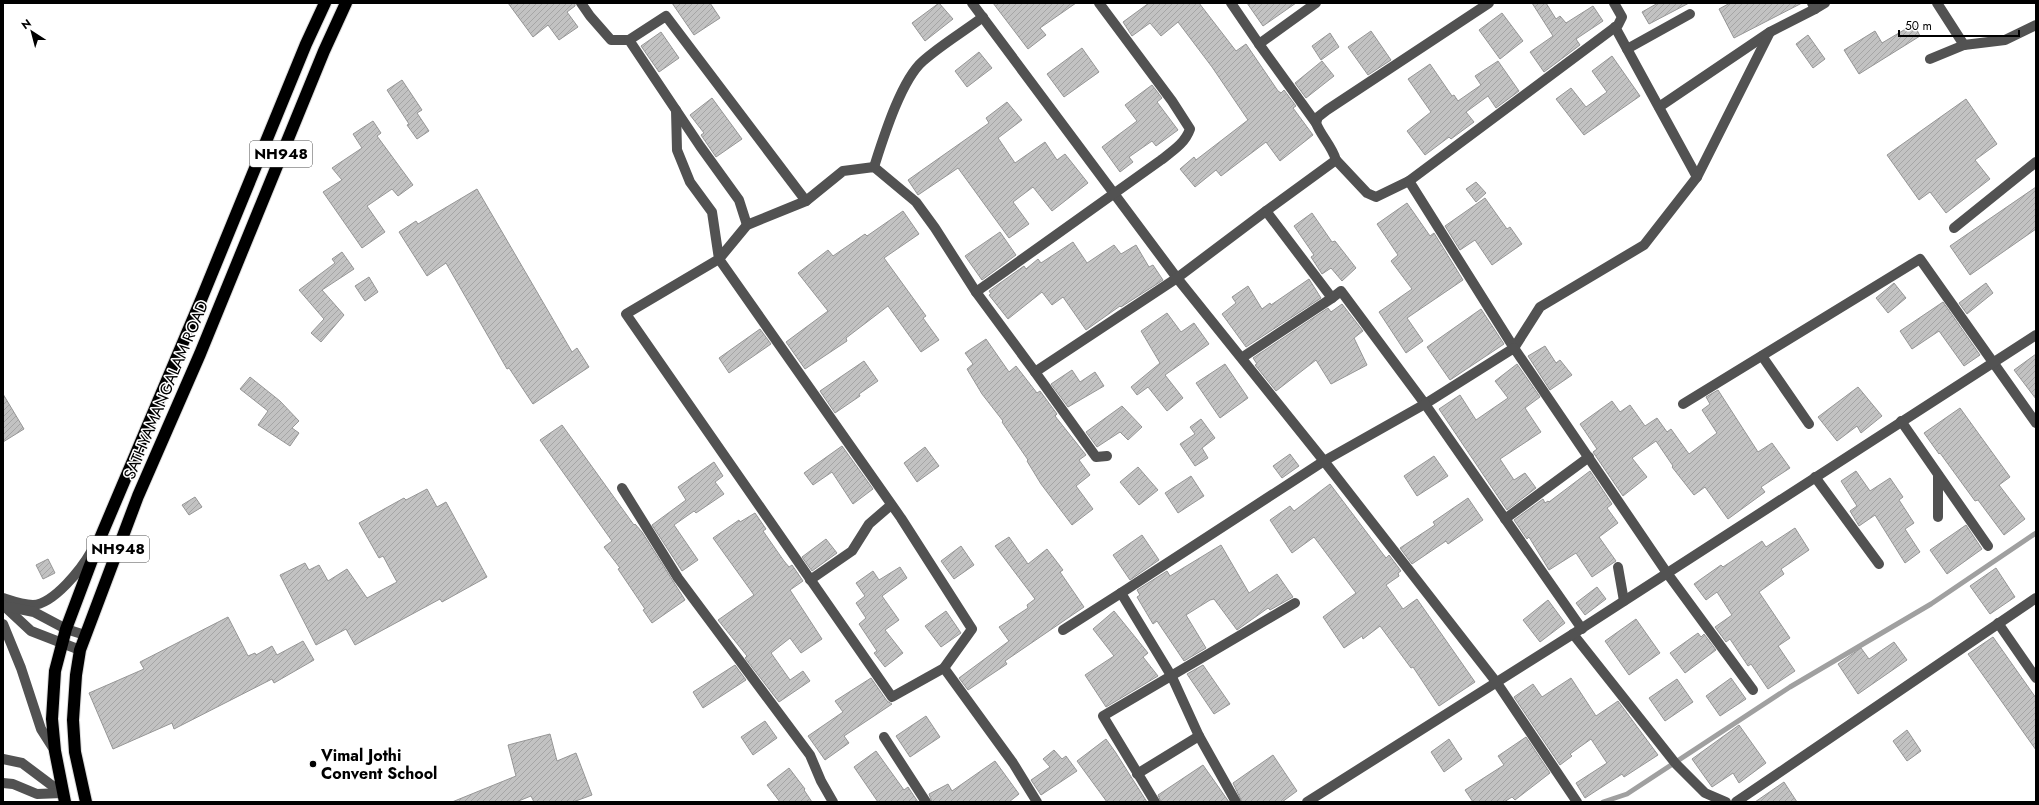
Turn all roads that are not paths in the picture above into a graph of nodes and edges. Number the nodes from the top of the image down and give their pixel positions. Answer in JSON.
{"nodes":[{"id":1,"x":325,"y":3,"type":"edge"},
{"id":2,"x":346,"y":3,"type":"edge"},
{"id":3,"x":581,"y":3,"type":"edge"},
{"id":4,"x":972,"y":3,"type":"edge"},
{"id":5,"x":1099,"y":3,"type":"edge"},
{"id":6,"x":1231,"y":3,"type":"edge"},
{"id":7,"x":1316,"y":3,"type":"edge"},
{"id":8,"x":1489,"y":3,"type":"edge"},
{"id":9,"x":1614,"y":3,"type":"edge"},
{"id":10,"x":1825,"y":3,"type":"edge"},
{"id":11,"x":1937,"y":3,"type":"edge"},
{"id":12,"x":1814,"y":6,"type":"edge"},
{"id":13,"x":1690,"y":14,"type":"dead end"},
{"id":14,"x":983,"y":17,"type":"junction"},
{"id":15,"x":2036,"y":25,"type":"edge"},
{"id":16,"x":1615,"y":27,"type":"junction"},
{"id":17,"x":1770,"y":32,"type":"junction"},
{"id":18,"x":629,"y":40,"type":"junction"},
{"id":19,"x":1259,"y":44,"type":"junction"},
{"id":20,"x":1964,"y":45,"type":"junction"},
{"id":21,"x":1627,"y":49,"type":"junction"},
{"id":22,"x":1930,"y":59,"type":"dead end"},
{"id":23,"x":1659,"y":107,"type":"junction"},
{"id":24,"x":676,"y":110,"type":"junction"},
{"id":25,"x":1316,"y":123,"type":"junction"},
{"id":26,"x":1336,"y":160,"type":"junction"},
{"id":27,"x":2036,"y":162,"type":"edge"},
{"id":28,"x":874,"y":167,"type":"junction"},
{"id":29,"x":1697,"y":177,"type":"junction"},
{"id":30,"x":1409,"y":181,"type":"junction"},
{"id":31,"x":1115,"y":192,"type":"junction"},
{"id":32,"x":806,"y":201,"type":"junction"},
{"id":33,"x":1266,"y":211,"type":"junction"},
{"id":34,"x":747,"y":225,"type":"junction"},
{"id":35,"x":1954,"y":228,"type":"dead end"},
{"id":36,"x":719,"y":259,"type":"junction"},
{"id":37,"x":1177,"y":278,"type":"junction"},
{"id":38,"x":976,"y":292,"type":"junction"},
{"id":39,"x":1332,"y":298,"type":"junction"},
{"id":40,"x":2036,"y":335,"type":"edge"},
{"id":41,"x":1514,"y":348,"type":"junction"},
{"id":42,"x":1762,"y":356,"type":"junction"},
{"id":43,"x":1243,"y":358,"type":"junction"},
{"id":44,"x":1994,"y":363,"type":"junction"},
{"id":45,"x":1035,"y":372,"type":"junction"},
{"id":46,"x":1425,"y":404,"type":"junction"},
{"id":47,"x":1683,"y":404,"type":"dead end"},
{"id":48,"x":1901,"y":421,"type":"junction"},
{"id":49,"x":2036,"y":423,"type":"edge"},
{"id":50,"x":1809,"y":424,"type":"dead end"},
{"id":51,"x":1107,"y":456,"type":"dead end"},
{"id":52,"x":1589,"y":457,"type":"junction"},
{"id":53,"x":1324,"y":460,"type":"junction"},
{"id":54,"x":1938,"y":475,"type":"junction"},
{"id":55,"x":1815,"y":477,"type":"junction"},
{"id":56,"x":622,"y":488,"type":"dead end"},
{"id":57,"x":891,"y":505,"type":"junction"},
{"id":58,"x":1938,"y":517,"type":"dead end"},
{"id":59,"x":1505,"y":519,"type":"junction"},
{"id":60,"x":100,"y":536,"type":"junction"},
{"id":61,"x":1988,"y":546,"type":"dead end"},
{"id":62,"x":1879,"y":564,"type":"dead end"},
{"id":63,"x":1618,"y":567,"type":"dead end"},
{"id":64,"x":1667,"y":573,"type":"junction"},
{"id":65,"x":810,"y":580,"type":"junction"},
{"id":66,"x":1121,"y":593,"type":"junction"},
{"id":67,"x":3,"y":598,"type":"edge"},
{"id":68,"x":2036,"y":598,"type":"edge"},
{"id":69,"x":1624,"y":601,"type":"junction"},
{"id":70,"x":3,"y":604,"type":"edge"},
{"id":71,"x":1295,"y":604,"type":"dead end"},
{"id":72,"x":1998,"y":623,"type":"junction"},
{"id":73,"x":3,"y":624,"type":"edge"},
{"id":74,"x":66,"y":629,"type":"junction"},
{"id":75,"x":1063,"y":630,"type":"dead end"},
{"id":76,"x":1578,"y":631,"type":"junction"},
{"id":77,"x":85,"y":635,"type":"junction"},
{"id":78,"x":62,"y":644,"type":"junction"},
{"id":79,"x":80,"y":650,"type":"junction"},
{"id":80,"x":944,"y":668,"type":"junction"},
{"id":81,"x":1172,"y":677,"type":"junction"},
{"id":82,"x":2036,"y":678,"type":"edge"},
{"id":83,"x":1497,"y":683,"type":"junction"},
{"id":84,"x":1753,"y":690,"type":"dead end"},
{"id":85,"x":1199,"y":736,"type":"junction"},
{"id":86,"x":884,"y":737,"type":"dead end"},
{"id":87,"x":55,"y":751,"type":"junction"},
{"id":88,"x":3,"y":760,"type":"edge"},
{"id":89,"x":1137,"y":774,"type":"junction"},
{"id":90,"x":3,"y":783,"type":"edge"},
{"id":91,"x":64,"y":797,"type":"edge"},
{"id":92,"x":86,"y":802,"type":"edge"},
{"id":93,"x":833,"y":802,"type":"edge"},
{"id":94,"x":926,"y":802,"type":"edge"},
{"id":95,"x":1037,"y":802,"type":"edge"},
{"id":96,"x":1155,"y":802,"type":"edge"},
{"id":97,"x":1236,"y":802,"type":"edge"},
{"id":98,"x":1307,"y":802,"type":"edge"},
{"id":99,"x":1576,"y":802,"type":"edge"},
{"id":100,"x":1726,"y":802,"type":"edge"},
{"id":101,"x":1736,"y":802,"type":"edge"}],
"edges":[{"from":1,"to":60,"type":"highway","name":"SATHYAMANGALAM ROAD","number":"NH948"},
{"from":2,"to":77,"type":"highway","name":"SATHYAMANGALAM ROAD","number":"NH948"},
{"from":3,"to":18,"type":"street"},
{"from":4,"to":14,"type":"street"},
{"from":5,"to":31,"type":"street"},
{"from":6,"to":19,"type":"street"},
{"from":7,"to":19,"type":"street"},
{"from":8,"to":25,"type":"street"},
{"from":9,"to":16,"type":"street"},
{"from":10,"to":12,"type":"street"},
{"from":11,"to":20,"type":"street"},
{"from":12,"to":17,"type":"street"},
{"from":13,"to":21,"type":"street"},
{"from":14,"to":28,"type":"street"},
{"from":14,"to":31,"type":"street"},
{"from":15,"to":20,"type":"street"},
{"from":16,"to":21,"type":"street"},
{"from":16,"to":30,"type":"street"},
{"from":17,"to":23,"type":"street"},
{"from":17,"to":29,"type":"street"},
{"from":18,"to":24,"type":"street"},
{"from":18,"to":32,"type":"street"},
{"from":19,"to":25,"type":"street"},
{"from":20,"to":22,"type":"street"},
{"from":21,"to":23,"type":"street"},
{"from":23,"to":29,"type":"street"},
{"from":24,"to":34,"type":"street"},
{"from":24,"to":36,"type":"street"},
{"from":25,"to":26,"type":"street"},
{"from":26,"to":30,"type":"street"},
{"from":26,"to":33,"type":"street"},
{"from":27,"to":35,"type":"street"},
{"from":28,"to":32,"type":"street"},
{"from":28,"to":38,"type":"street"},
{"from":29,"to":41,"type":"street"},
{"from":30,"to":41,"type":"street"},
{"from":31,"to":37,"type":"street"},
{"from":31,"to":38,"type":"street"},
{"from":32,"to":34,"type":"street"},
{"from":33,"to":37,"type":"street"},
{"from":33,"to":39,"type":"street"},
{"from":34,"to":36,"type":"street"},
{"from":36,"to":57,"type":"street"},
{"from":36,"to":65,"type":"street"},
{"from":37,"to":43,"type":"street"},
{"from":37,"to":45,"type":"street"},
{"from":38,"to":45,"type":"street"},
{"from":39,"to":43,"type":"street"},
{"from":39,"to":46,"type":"street"},
{"from":40,"to":44,"type":"street"},
{"from":41,"to":46,"type":"street"},
{"from":41,"to":52,"type":"street"},
{"from":42,"to":44,"type":"street"},
{"from":42,"to":47,"type":"street"},
{"from":42,"to":50,"type":"street"},
{"from":43,"to":53,"type":"street"},
{"from":44,"to":48,"type":"street"},
{"from":44,"to":49,"type":"street"},
{"from":45,"to":51,"type":"street"},
{"from":46,"to":53,"type":"street"},
{"from":46,"to":59,"type":"street"},
{"from":48,"to":54,"type":"street"},
{"from":48,"to":55,"type":"street"},
{"from":52,"to":59,"type":"street"},
{"from":52,"to":64,"type":"street"},
{"from":53,"to":66,"type":"street"},
{"from":53,"to":83,"type":"street"},
{"from":54,"to":58,"type":"street"},
{"from":54,"to":61,"type":"street"},
{"from":55,"to":62,"type":"street"},
{"from":55,"to":64,"type":"street"},
{"from":56,"to":93,"type":"street"},
{"from":57,"to":65,"type":"street"},
{"from":57,"to":80,"type":"street"},
{"from":59,"to":76,"type":"street"},
{"from":60,"to":67,"type":"street"},
{"from":60,"to":74,"type":"highway","name":"SATHYAMANGALAM ROAD","number":"NH948"},
{"from":63,"to":69,"type":"street"},
{"from":64,"to":69,"type":"street"},
{"from":64,"to":84,"type":"street"},
{"from":65,"to":80,"type":"street"},
{"from":66,"to":75,"type":"street"},
{"from":66,"to":81,"type":"street"},
{"from":68,"to":72,"type":"street"},
{"from":69,"to":76,"type":"street"},
{"from":70,"to":74,"type":"street"},
{"from":70,"to":78,"type":"street"},
{"from":71,"to":81,"type":"street"},
{"from":72,"to":82,"type":"street"},
{"from":72,"to":101,"type":"street"},
{"from":73,"to":87,"type":"street"},
{"from":74,"to":77,"type":"street"},
{"from":74,"to":78,"type":"highway","name":"SATHYAMANGALAM ROAD","number":"NH948"},
{"from":76,"to":83,"type":"street"},
{"from":76,"to":100,"type":"street"},
{"from":77,"to":79,"type":"highway","name":"SATHYAMANGALAM ROAD","number":"NH948"},
{"from":78,"to":79,"type":"street"},
{"from":78,"to":87,"type":"highway","name":"SATHYAMANGALAM ROAD","number":"NH948"},
{"from":79,"to":92,"type":"highway","name":"SATHYAMANGALAM ROAD","number":"NH948"},
{"from":80,"to":95,"type":"street"},
{"from":81,"to":85,"type":"street"},
{"from":81,"to":89,"type":"street"},
{"from":83,"to":98,"type":"street"},
{"from":83,"to":99,"type":"street"},
{"from":85,"to":89,"type":"street"},
{"from":85,"to":97,"type":"street"},
{"from":86,"to":94,"type":"street"},
{"from":87,"to":91,"type":"highway","name":"SATHYAMANGALAM ROAD","number":"NH948"},
{"from":88,"to":91,"type":"street"},
{"from":89,"to":96,"type":"street"},
{"from":90,"to":91,"type":"street"}]}
